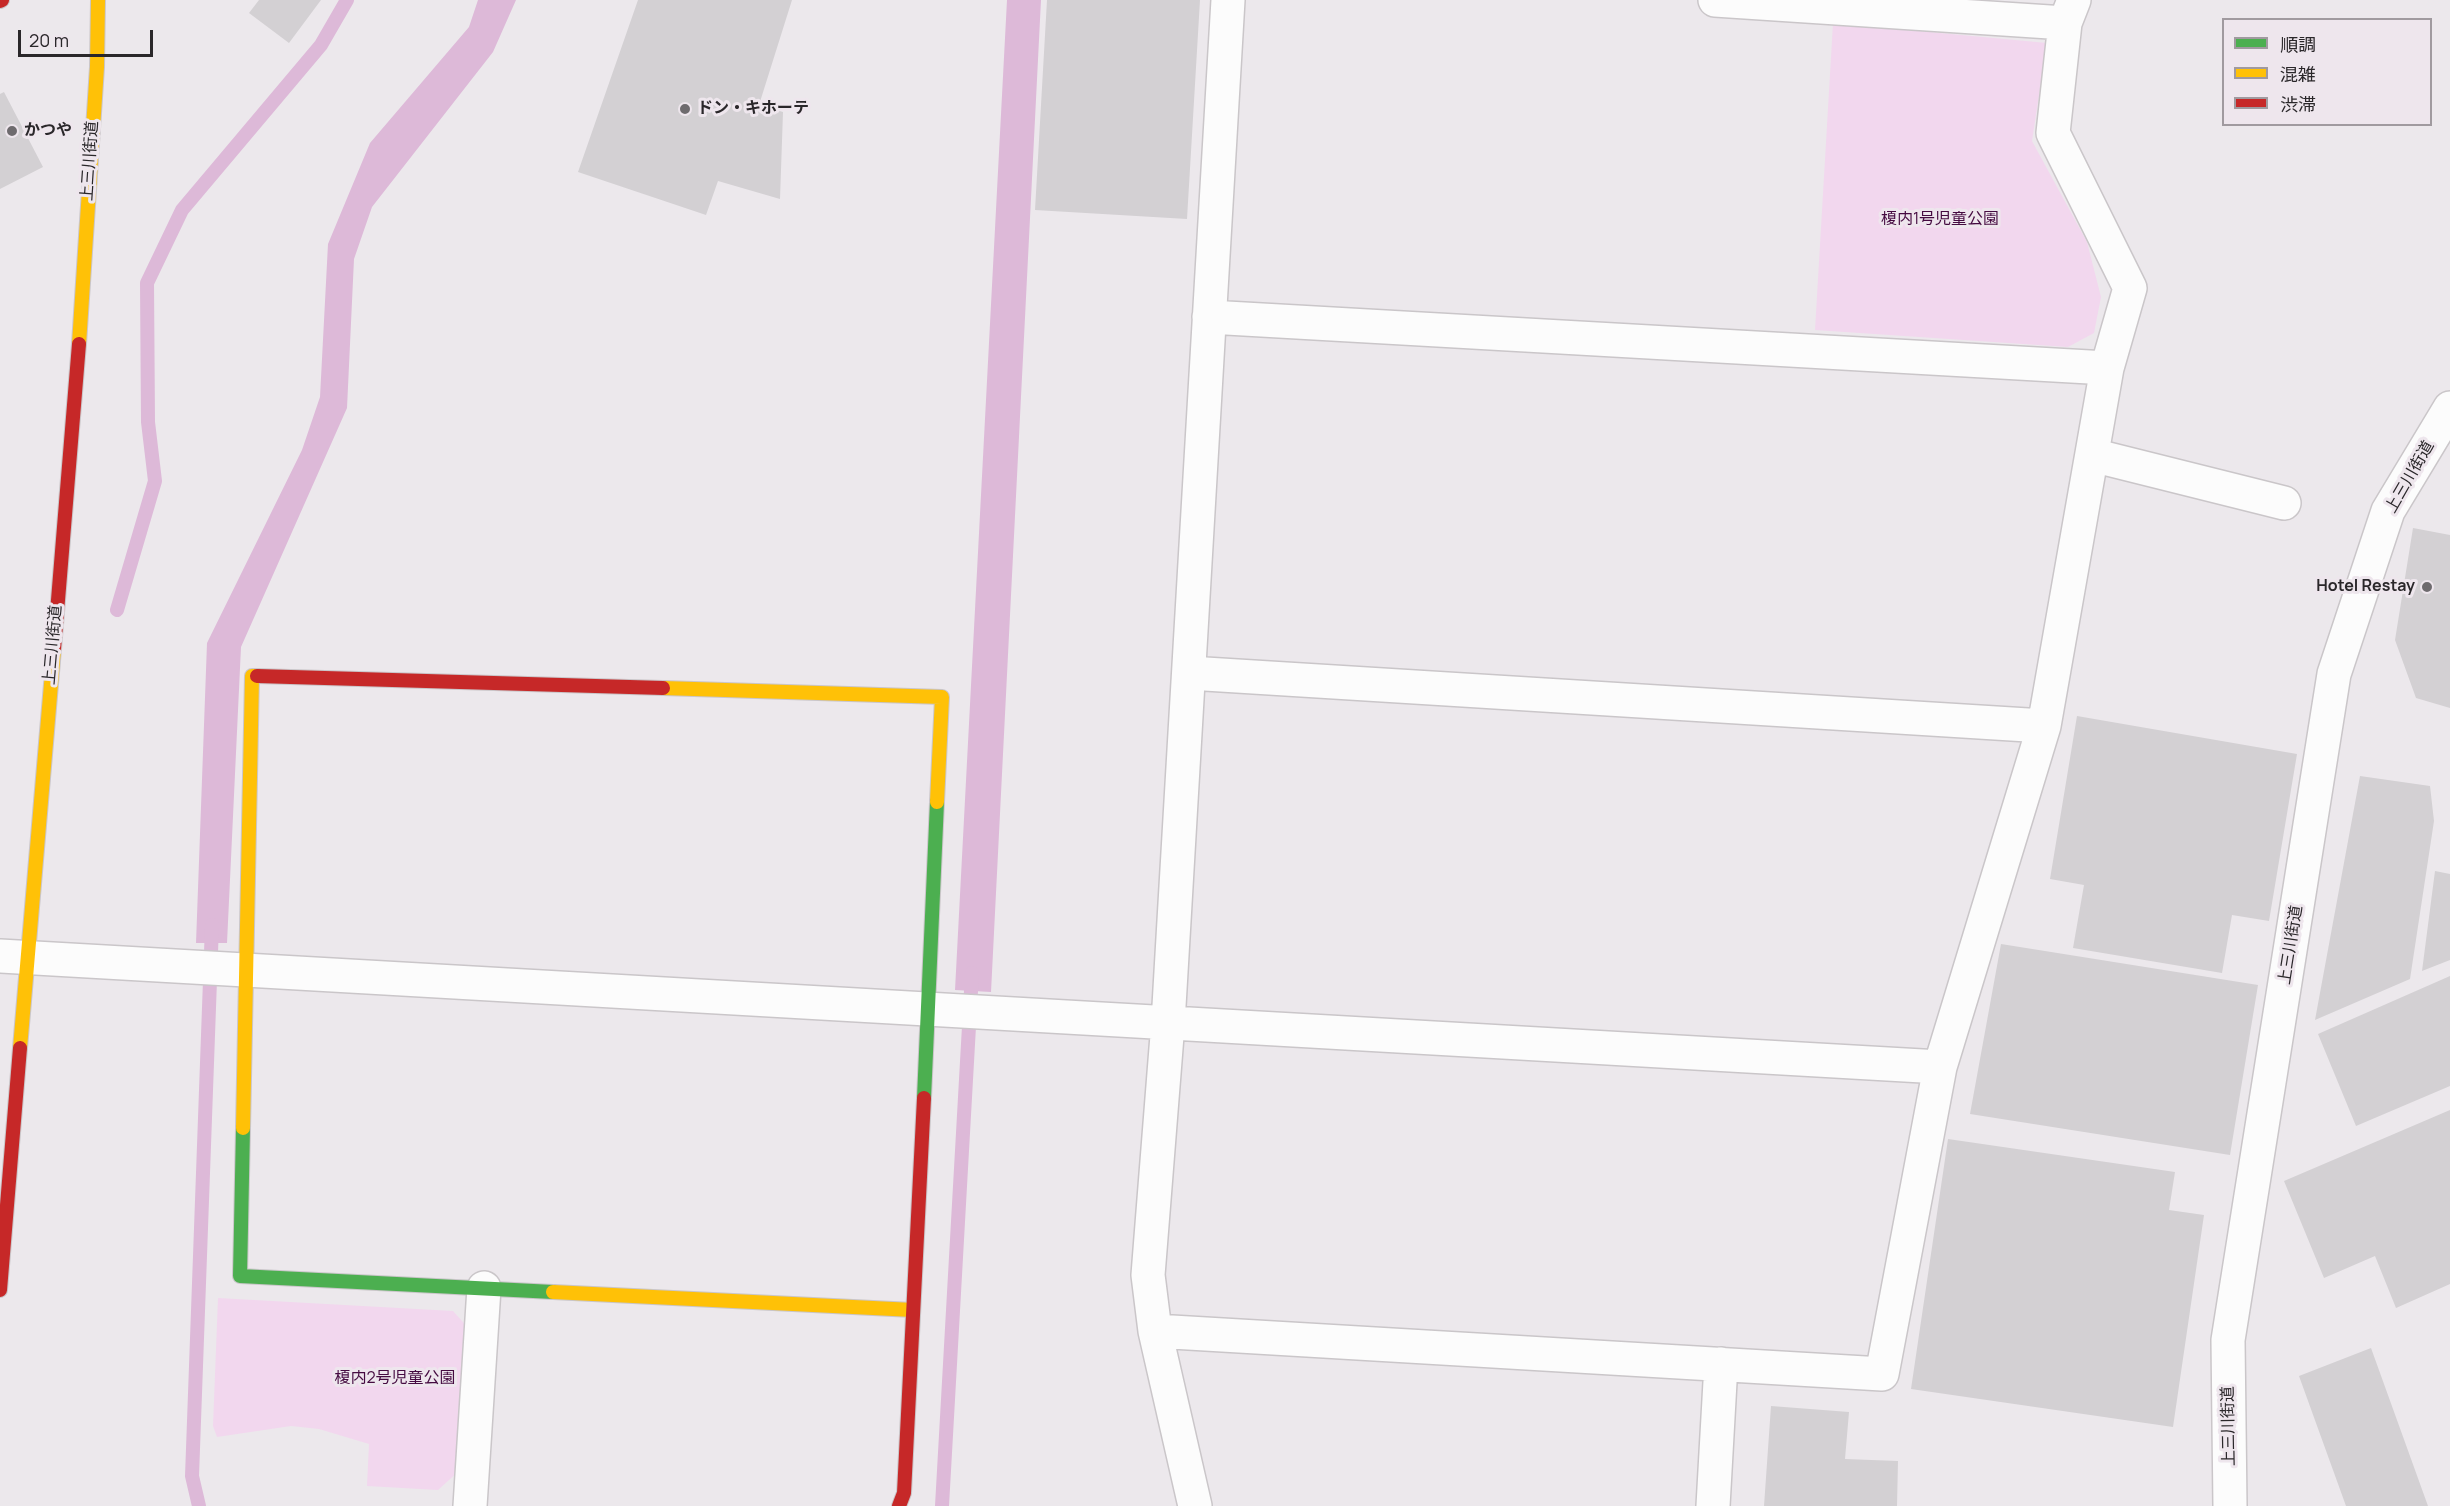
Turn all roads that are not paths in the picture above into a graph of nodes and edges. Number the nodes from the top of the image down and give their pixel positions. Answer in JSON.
{"nodes":[{"id":1,"x":98,"y":0,"type":"edge"},
{"id":2,"x":1228,"y":0,"type":"edge"},
{"id":3,"x":1715,"y":0,"type":"edge"},
{"id":4,"x":2070,"y":12,"type":"edge"},
{"id":5,"x":1209,"y":317,"type":"junction"},
{"id":6,"x":2107,"y":368,"type":"junction"},
{"id":7,"x":2450,"y":408,"type":"edge"},
{"id":8,"x":2092,"y":455,"type":"junction"},
{"id":9,"x":2284,"y":503,"type":"dead end"},
{"id":10,"x":1189,"y":673,"type":"junction"},
{"id":11,"x":2044,"y":726,"type":"junction"},
{"id":12,"x":14,"y":957,"type":"edge"},
{"id":13,"x":247,"y":970,"type":"junction"},
{"id":14,"x":928,"y":1008,"type":"junction"},
{"id":15,"x":1168,"y":1023,"type":"junction"},
{"id":16,"x":1940,"y":1067,"type":"junction"},
{"id":17,"x":484,"y":1288,"type":"junction"},
{"id":18,"x":0,"y":1290,"type":"edge"},
{"id":19,"x":913,"y":1310,"type":"junction"},
{"id":20,"x":1155,"y":1331,"type":"junction"},
{"id":21,"x":1721,"y":1364,"type":"junction"},
{"id":22,"x":470,"y":1506,"type":"edge"},
{"id":23,"x":899,"y":1506,"type":"edge"},
{"id":24,"x":1195,"y":1506,"type":"edge"},
{"id":25,"x":1713,"y":1506,"type":"edge"},
{"id":26,"x":2230,"y":1506,"type":"edge"}],
"edges":[{"from":1,"to":12,"type":"street","name":"上三川街道"},
{"from":2,"to":5,"type":"street"},
{"from":3,"to":4,"type":"street"},
{"from":4,"to":6,"type":"street"},
{"from":5,"to":6,"type":"street"},
{"from":5,"to":10,"type":"street"},
{"from":6,"to":8,"type":"street"},
{"from":7,"to":26,"type":"street","name":"上三川街道"},
{"from":8,"to":9,"type":"street"},
{"from":8,"to":11,"type":"street"},
{"from":10,"to":11,"type":"street"},
{"from":10,"to":15,"type":"street"},
{"from":11,"to":16,"type":"street"},
{"from":12,"to":13,"type":"street"},
{"from":12,"to":18,"type":"street","name":"上三川街道"},
{"from":13,"to":14,"type":"street"},
{"from":13,"to":14,"type":"street"},
{"from":13,"to":17,"type":"street"},
{"from":14,"to":15,"type":"street"},
{"from":14,"to":19,"type":"street"},
{"from":15,"to":16,"type":"street"},
{"from":15,"to":20,"type":"street"},
{"from":16,"to":21,"type":"street"},
{"from":17,"to":19,"type":"street"},
{"from":17,"to":22,"type":"street"},
{"from":19,"to":23,"type":"street"},
{"from":20,"to":21,"type":"street"},
{"from":20,"to":24,"type":"street"},
{"from":21,"to":25,"type":"street"}]}
